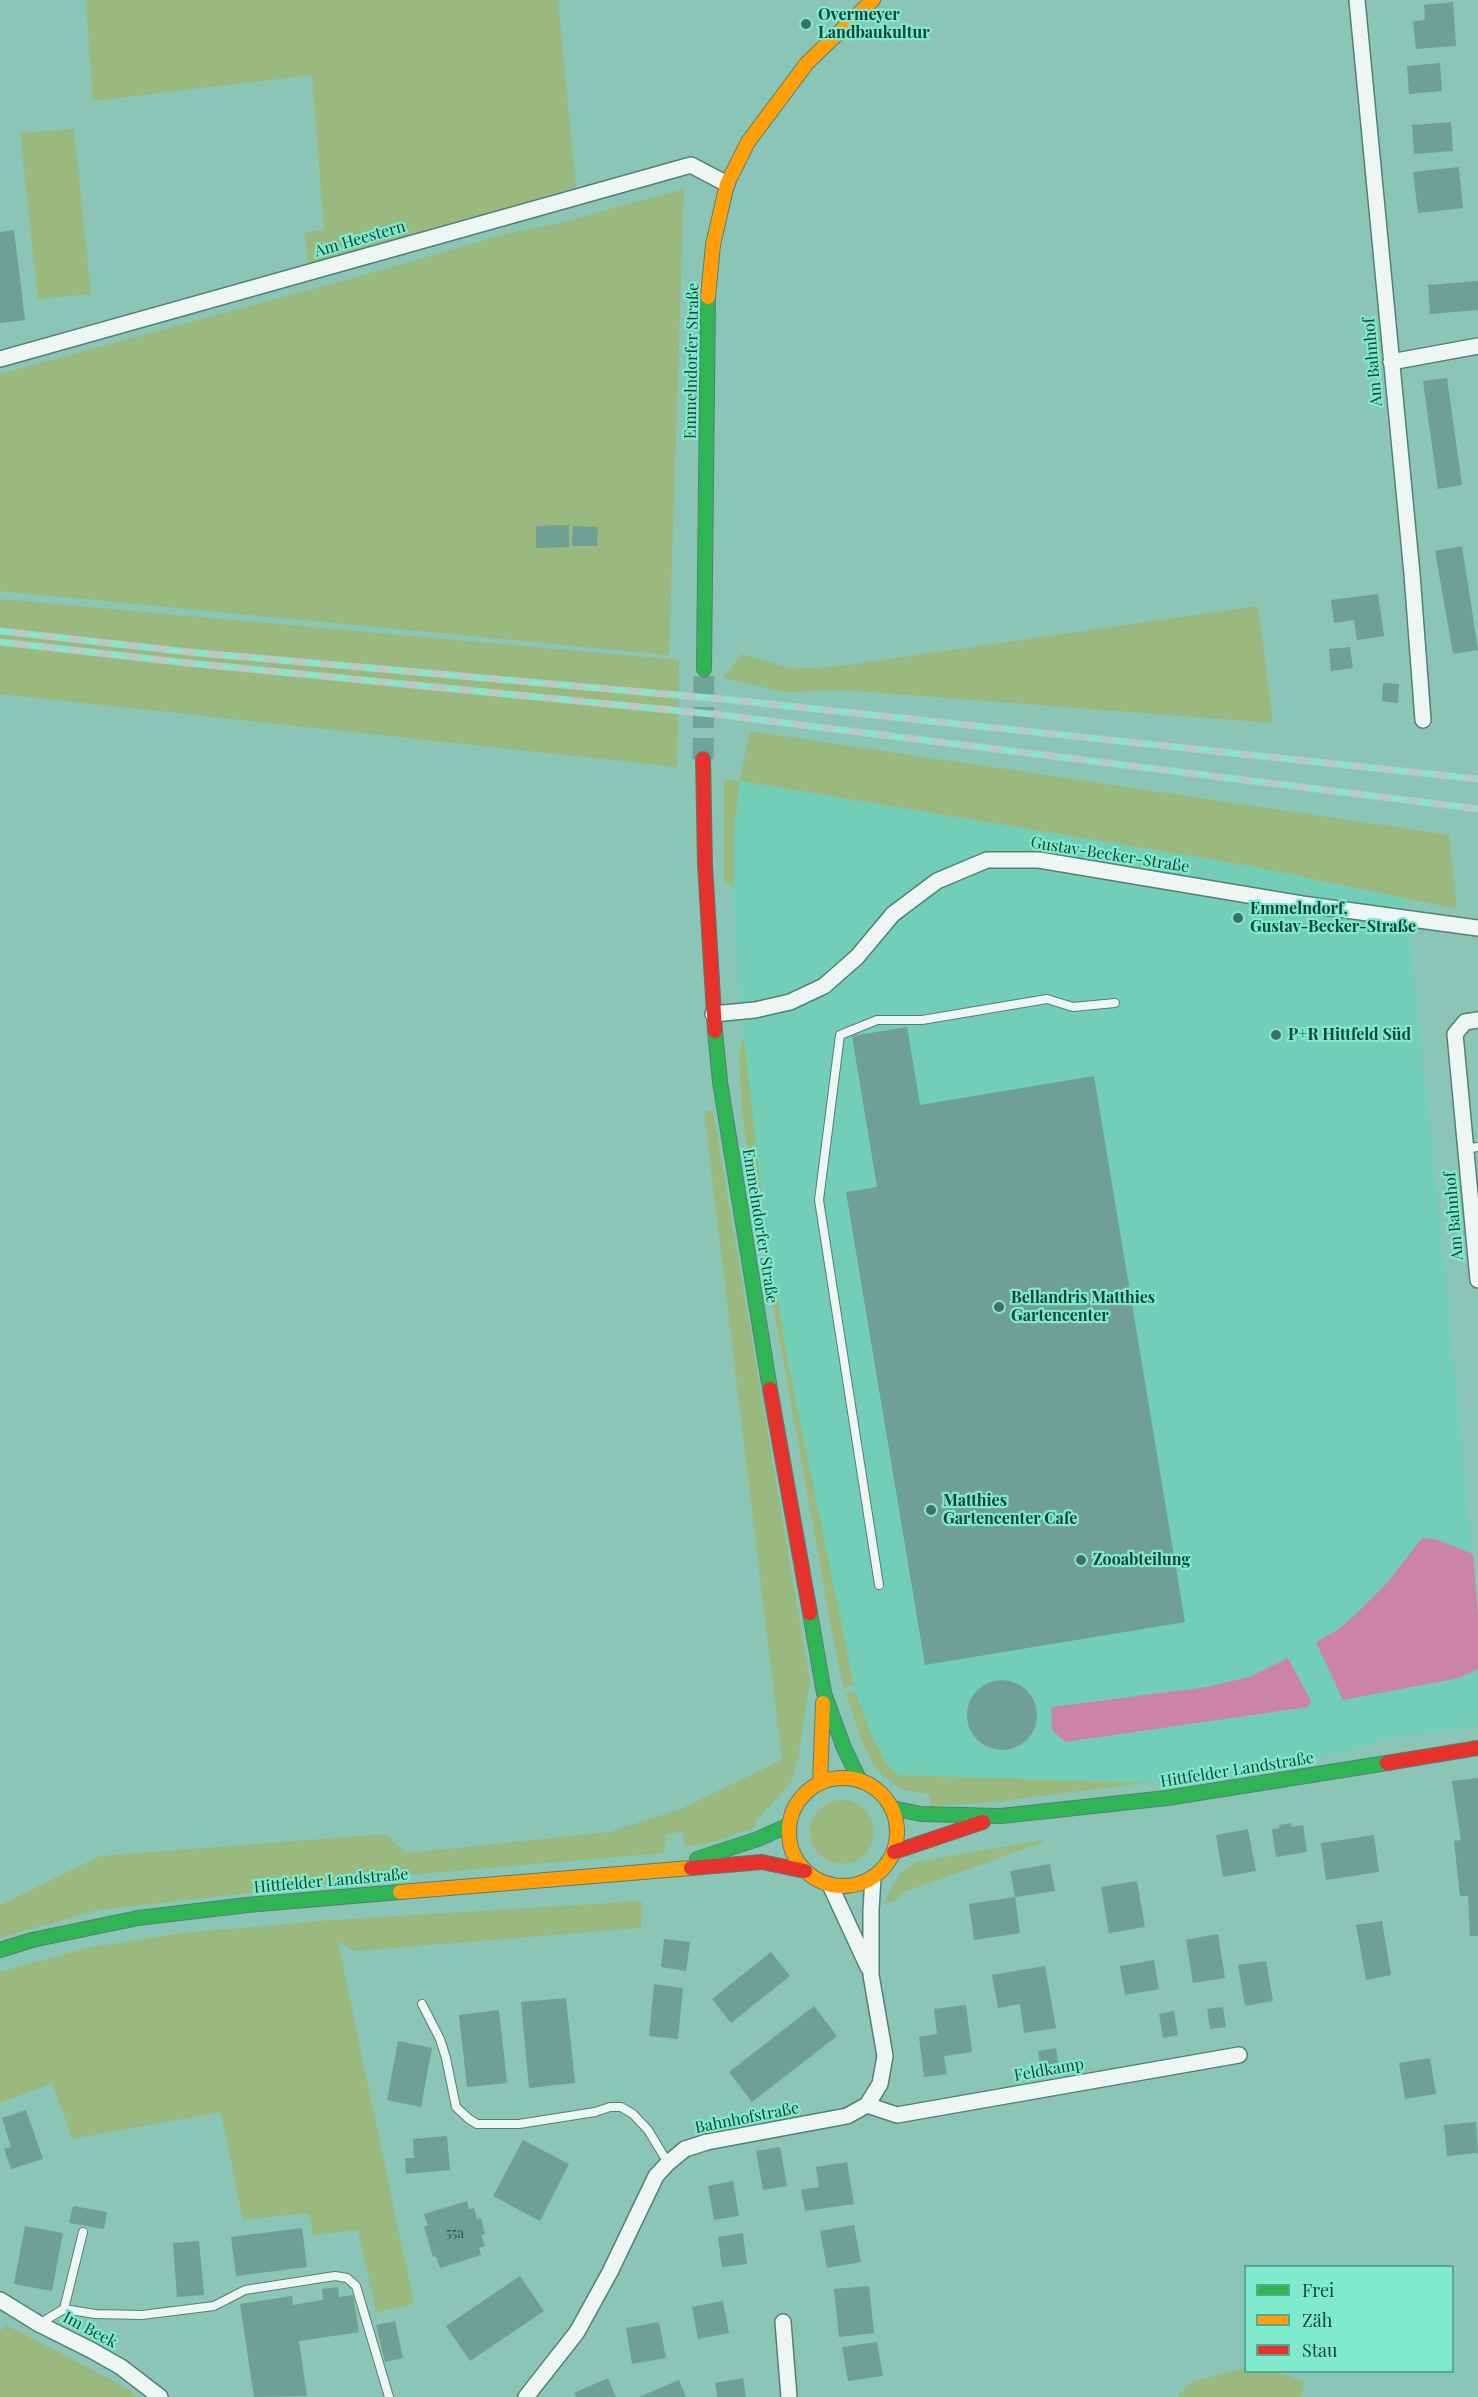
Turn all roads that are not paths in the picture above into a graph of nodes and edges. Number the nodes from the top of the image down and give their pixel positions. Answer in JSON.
{"nodes":[{"id":1,"x":873,"y":0,"type":"edge"},
{"id":2,"x":1357,"y":0,"type":"edge"},
{"id":3,"x":727,"y":184,"type":"junction"},
{"id":4,"x":1478,"y":346,"type":"edge"},
{"id":5,"x":0,"y":359,"type":"edge"},
{"id":6,"x":1391,"y":362,"type":"junction"},
{"id":7,"x":704,"y":669,"type":"tunnel mouth"},
{"id":8,"x":1423,"y":720,"type":"dead end"},
{"id":9,"x":703,"y":759,"type":"tunnel mouth"},
{"id":10,"x":1478,"y":928,"type":"edge"},
{"id":11,"x":1115,"y":1003,"type":"dead end"},
{"id":12,"x":713,"y":1014,"type":"junction"},
{"id":13,"x":1478,"y":1020,"type":"edge"},
{"id":14,"x":1472,"y":1148,"type":"edge"},
{"id":15,"x":1478,"y":1280,"type":"edge"},
{"id":16,"x":879,"y":1585,"type":"dead end"},
{"id":17,"x":824,"y":1693,"type":"junction"},
{"id":18,"x":1478,"y":1748,"type":"edge"},
{"id":19,"x":860,"y":1781,"type":"junction"},
{"id":20,"x":820,"y":1783,"type":"junction"},
{"id":21,"x":892,"y":1808,"type":"junction"},
{"id":22,"x":1001,"y":1816,"type":"junction"},
{"id":23,"x":789,"y":1825,"type":"junction"},
{"id":24,"x":894,"y":1852,"type":"junction"},
{"id":25,"x":669,"y":1868,"type":"junction"},
{"id":26,"x":805,"y":1871,"type":"junction"},
{"id":27,"x":873,"y":1878,"type":"junction"},
{"id":28,"x":830,"y":1885,"type":"junction"},
{"id":29,"x":0,"y":1950,"type":"edge"},
{"id":30,"x":871,"y":1975,"type":"junction"},
{"id":31,"x":423,"y":2004,"type":"dead end"},
{"id":32,"x":1239,"y":2055,"type":"dead end"},
{"id":33,"x":867,"y":2105,"type":"junction"},
{"id":34,"x":668,"y":2163,"type":"junction"},
{"id":35,"x":82,"y":2232,"type":"dead end"},
{"id":36,"x":0,"y":2300,"type":"edge"},
{"id":37,"x":64,"y":2309,"type":"junction"},
{"id":38,"x":783,"y":2322,"type":"dead end"},
{"id":39,"x":39,"y":2324,"type":"junction"},
{"id":40,"x":160,"y":2397,"type":"edge"},
{"id":41,"x":388,"y":2397,"type":"edge"},
{"id":42,"x":526,"y":2397,"type":"edge"},
{"id":43,"x":789,"y":2397,"type":"edge"}],
"edges":[{"from":1,"to":3,"type":"main road","name":"Emmelndorfer Straße"},
{"from":2,"to":6,"type":"street","name":"Am Bahnhof"},
{"from":3,"to":5,"type":"street","name":"Am Heestern"},
{"from":3,"to":7,"type":"main road","name":"Emmelndorfer Straße"},
{"from":4,"to":6,"type":"street"},
{"from":6,"to":8,"type":"street","name":"Am Bahnhof"},
{"from":9,"to":12,"type":"main road","name":"Emmelndorfer Straße"},
{"from":10,"to":12,"type":"street","name":"Gustav-Becker-Straße"},
{"from":11,"to":16,"type":"lane"},
{"from":12,"to":17,"type":"main road","name":"Emmelndorfer Straße"},
{"from":13,"to":14,"type":"street","name":"Am Bahnhof"},
{"from":14,"to":15,"type":"street","name":"Am Bahnhof"},
{"from":17,"to":19,"type":"main road","name":"Emmelndorfer Straße"},
{"from":17,"to":20,"type":"main road","name":"Emmelndorfer Straße"},
{"from":18,"to":22,"type":"main road","name":"Hittfelder Landstraße"},
{"from":19,"to":20,"type":"main road"},
{"from":19,"to":21,"type":"main road"},
{"from":20,"to":23,"type":"main road"},
{"from":21,"to":22,"type":"main road","name":"Hittfelder Landstraße"},
{"from":21,"to":24,"type":"main road"},
{"from":22,"to":24,"type":"main road","name":"Hittfelder Landstraße"},
{"from":23,"to":25,"type":"main road","name":"Hittfelder Landstraße"},
{"from":23,"to":26,"type":"main road"},
{"from":24,"to":27,"type":"main road"},
{"from":25,"to":26,"type":"main road","name":"Hittfelder Landstraße"},
{"from":25,"to":29,"type":"main road","name":"Hittfelder Landstraße"},
{"from":26,"to":28,"type":"main road","name":"Hittfelder Landstraße"},
{"from":27,"to":28,"type":"main road"},
{"from":27,"to":30,"type":"street"},
{"from":28,"to":30,"type":"street"},
{"from":30,"to":33,"type":"street"},
{"from":31,"to":34,"type":"lane"},
{"from":32,"to":33,"type":"street","name":"Feldkamp"},
{"from":33,"to":34,"type":"street","name":"Bahnhofstraße"},
{"from":34,"to":42,"type":"street","name":"Bahnhofstraße"},
{"from":35,"to":37,"type":"lane"},
{"from":36,"to":39,"type":"street","name":"Im Beek"},
{"from":37,"to":39,"type":"lane"},
{"from":37,"to":41,"type":"lane"},
{"from":38,"to":43,"type":"street"},
{"from":39,"to":40,"type":"street","name":"Im Beek"}]}
